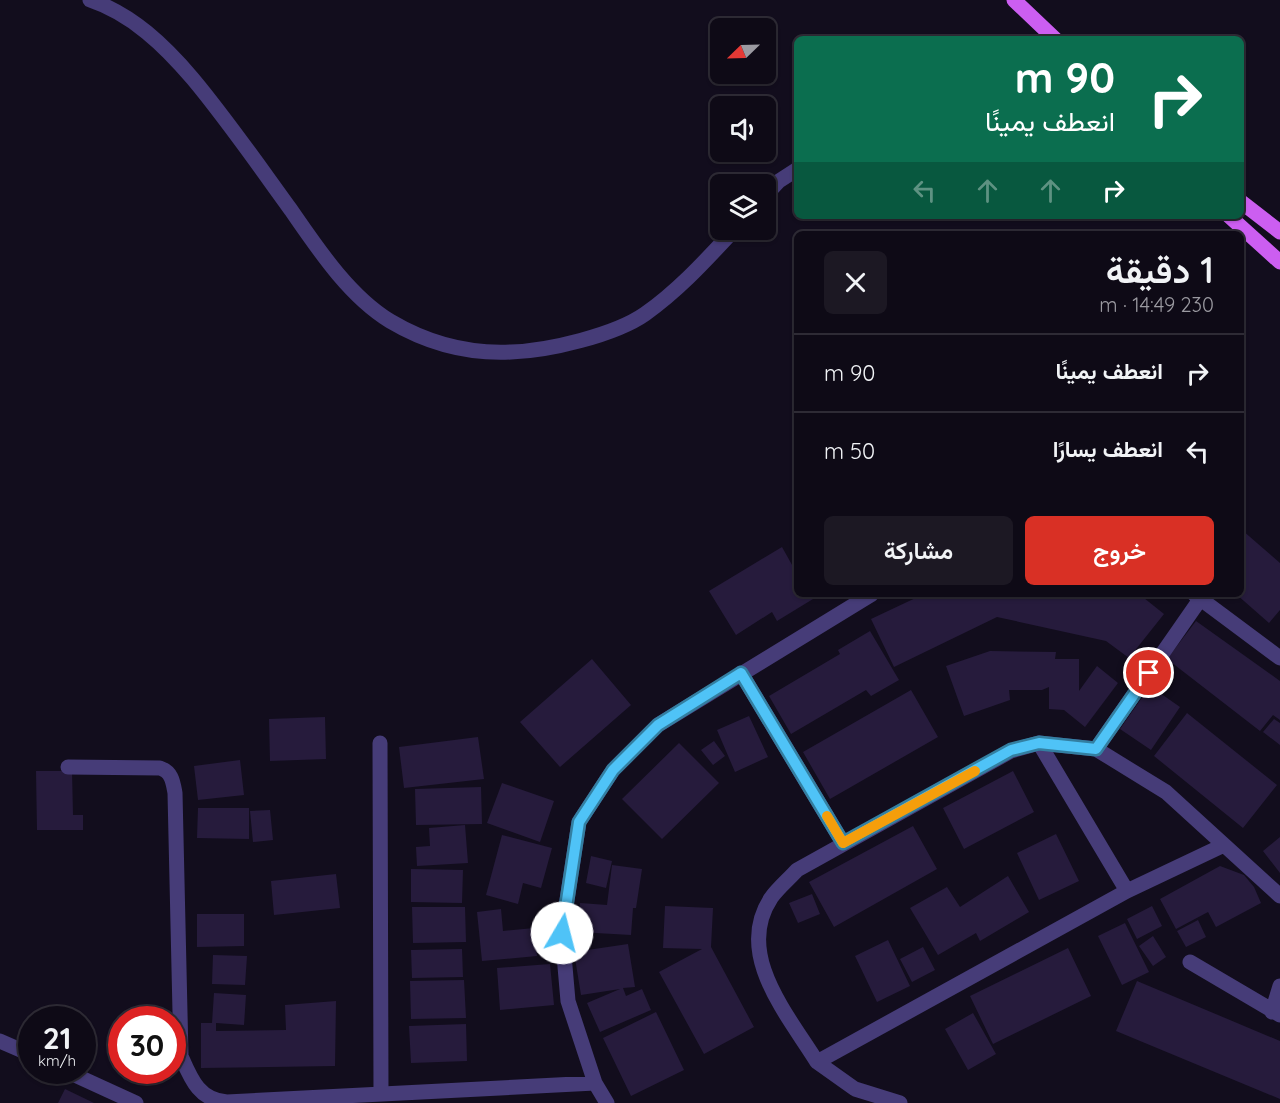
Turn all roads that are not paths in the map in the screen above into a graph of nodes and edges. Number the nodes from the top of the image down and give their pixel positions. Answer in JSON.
{"nodes":[{"id":1,"x":90,"y":0,"type":"edge"},
{"id":2,"x":1014,"y":0,"type":"edge"},
{"id":3,"x":1052,"y":36,"type":"edge"},
{"id":4,"x":794,"y":171,"type":"edge"},
{"id":5,"x":776,"y":184,"type":"edge"},
{"id":6,"x":1244,"y":204,"type":"edge"},
{"id":7,"x":1232,"y":219,"type":"edge"},
{"id":8,"x":1280,"y":232,"type":"edge"},
{"id":9,"x":725,"y":240,"type":"edge"},
{"id":10,"x":1280,"y":262,"type":"edge"},
{"id":11,"x":867,"y":597,"type":"edge"},
{"id":12,"x":1196,"y":597,"type":"edge"},
{"id":13,"x":1198,"y":597,"type":"edge"},
{"id":14,"x":1280,"y":658,"type":"edge"},
{"id":15,"x":741,"y":673,"type":"junction"},
{"id":16,"x":380,"y":743,"type":"dead end"},
{"id":17,"x":1039,"y":743,"type":"junction"},
{"id":18,"x":1096,"y":749,"type":"junction"},
{"id":19,"x":68,"y":767,"type":"dead end"},
{"id":20,"x":843,"y":843,"type":"junction"},
{"id":21,"x":1224,"y":845,"type":"junction"},
{"id":22,"x":1127,"y":891,"type":"junction"},
{"id":23,"x":1280,"y":896,"type":"edge"},
{"id":24,"x":1190,"y":962,"type":"dead end"},
{"id":25,"x":1280,"y":986,"type":"edge"},
{"id":26,"x":1276,"y":1013,"type":"edge"},
{"id":27,"x":0,"y":1041,"type":"edge"},
{"id":28,"x":18,"y":1049,"type":"edge"},
{"id":29,"x":817,"y":1062,"type":"junction"},
{"id":30,"x":595,"y":1083,"type":"junction"},
{"id":31,"x":94,"y":1084,"type":"edge"},
{"id":32,"x":381,"y":1094,"type":"junction"},
{"id":33,"x":136,"y":1103,"type":"edge"},
{"id":34,"x":607,"y":1103,"type":"edge"},
{"id":35,"x":900,"y":1103,"type":"edge"}],
"edges":[{"from":1,"to":9,"type":"street"},
{"from":2,"to":3,"type":"main road"},
{"from":4,"to":5,"type":"street"},
{"from":6,"to":8,"type":"main road"},
{"from":7,"to":10,"type":"main road"},
{"from":11,"to":15,"type":"street"},
{"from":12,"to":18,"type":"street"},
{"from":13,"to":14,"type":"street"},
{"from":15,"to":20,"type":"street"},
{"from":15,"to":30,"type":"street"},
{"from":16,"to":32,"type":"street"},
{"from":17,"to":18,"type":"street"},
{"from":17,"to":20,"type":"street"},
{"from":17,"to":22,"type":"street"},
{"from":18,"to":21,"type":"street"},
{"from":19,"to":32,"type":"street"},
{"from":20,"to":29,"type":"street"},
{"from":21,"to":22,"type":"street"},
{"from":21,"to":23,"type":"street"},
{"from":22,"to":29,"type":"street"},
{"from":24,"to":26,"type":"street"},
{"from":25,"to":26,"type":"street"},
{"from":27,"to":28,"type":"street"},
{"from":29,"to":35,"type":"street"},
{"from":30,"to":32,"type":"street"},
{"from":30,"to":34,"type":"street"},
{"from":31,"to":33,"type":"street"}]}
